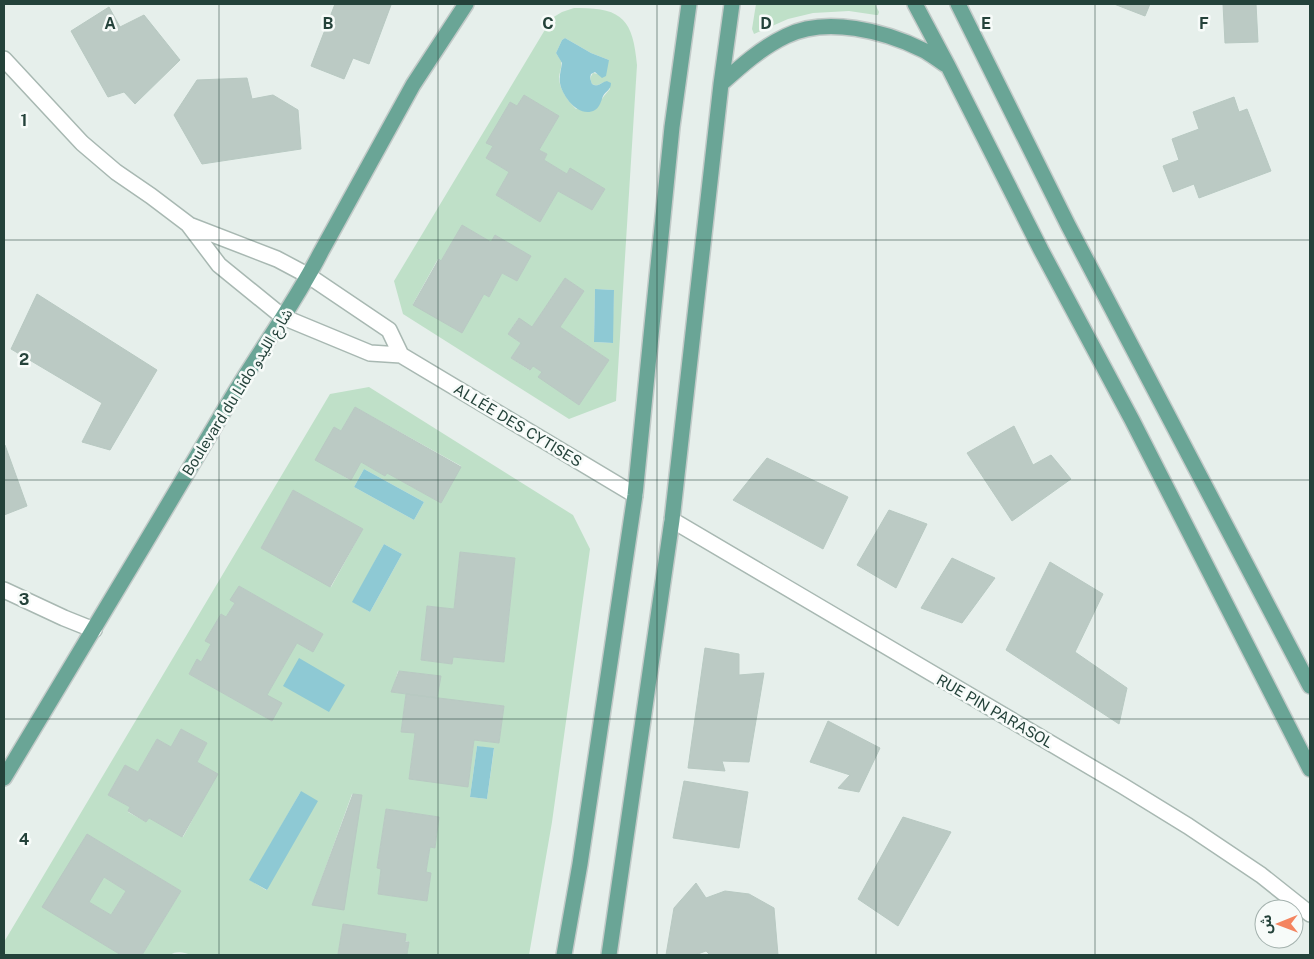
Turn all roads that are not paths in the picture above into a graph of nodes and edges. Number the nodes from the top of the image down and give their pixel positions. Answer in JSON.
{"nodes":[{"id":1,"x":466,"y":4,"type":"edge"},
{"id":2,"x":688,"y":4,"type":"edge"},
{"id":3,"x":732,"y":4,"type":"edge"},
{"id":4,"x":915,"y":4,"type":"edge"},
{"id":5,"x":958,"y":4,"type":"edge"},
{"id":6,"x":4,"y":59,"type":"edge"},
{"id":7,"x":948,"y":66,"type":"junction"},
{"id":8,"x":721,"y":84,"type":"junction"},
{"id":9,"x":188,"y":224,"type":"junction"},
{"id":10,"x":309,"y":276,"type":"junction"},
{"id":11,"x":283,"y":317,"type":"junction"},
{"id":12,"x":401,"y":355,"type":"junction"},
{"id":13,"x":635,"y":495,"type":"junction"},
{"id":14,"x":672,"y":520,"type":"junction"},
{"id":15,"x":4,"y":590,"type":"edge"},
{"id":16,"x":94,"y":630,"type":"junction"},
{"id":17,"x":1310,"y":686,"type":"edge"},
{"id":18,"x":1310,"y":769,"type":"edge"},
{"id":19,"x":4,"y":778,"type":"edge"},
{"id":20,"x":1310,"y":914,"type":"edge"},
{"id":21,"x":564,"y":955,"type":"edge"},
{"id":22,"x":609,"y":955,"type":"edge"}],
"edges":[{"from":1,"to":10,"type":"main road","name":"Boulevard du Lido شارع الليدو"},
{"from":2,"to":13,"type":"main road"},
{"from":3,"to":8,"type":"main road"},
{"from":4,"to":7,"type":"main road"},
{"from":5,"to":17,"type":"main road"},
{"from":6,"to":9,"type":"street","name":"ALLÉE DES CYTISES"},
{"from":7,"to":8,"type":"main road"},
{"from":7,"to":18,"type":"main road"},
{"from":8,"to":14,"type":"main road"},
{"from":9,"to":10,"type":"street","name":"ALLÉE DES CYTISES"},
{"from":9,"to":11,"type":"street","name":"ALLÉE DES CYTISES"},
{"from":10,"to":11,"type":"main road","name":"Boulevard du Lido شارع الليدو"},
{"from":10,"to":12,"type":"street","name":"ALLÉE DES CYTISES"},
{"from":11,"to":12,"type":"street","name":"ALLÉE DES CYTISES"},
{"from":11,"to":16,"type":"main road","name":"Boulevard du Lido شارع الليدو"},
{"from":12,"to":13,"type":"street","name":"ALLÉE DES CYTISES"},
{"from":13,"to":21,"type":"main road"},
{"from":14,"to":20,"type":"street","name":"RUE PIN PARASOL"},
{"from":14,"to":22,"type":"main road"},
{"from":15,"to":16,"type":"street"},
{"from":16,"to":19,"type":"main road","name":"Boulevard du Lido شارع الليدو"}]}
